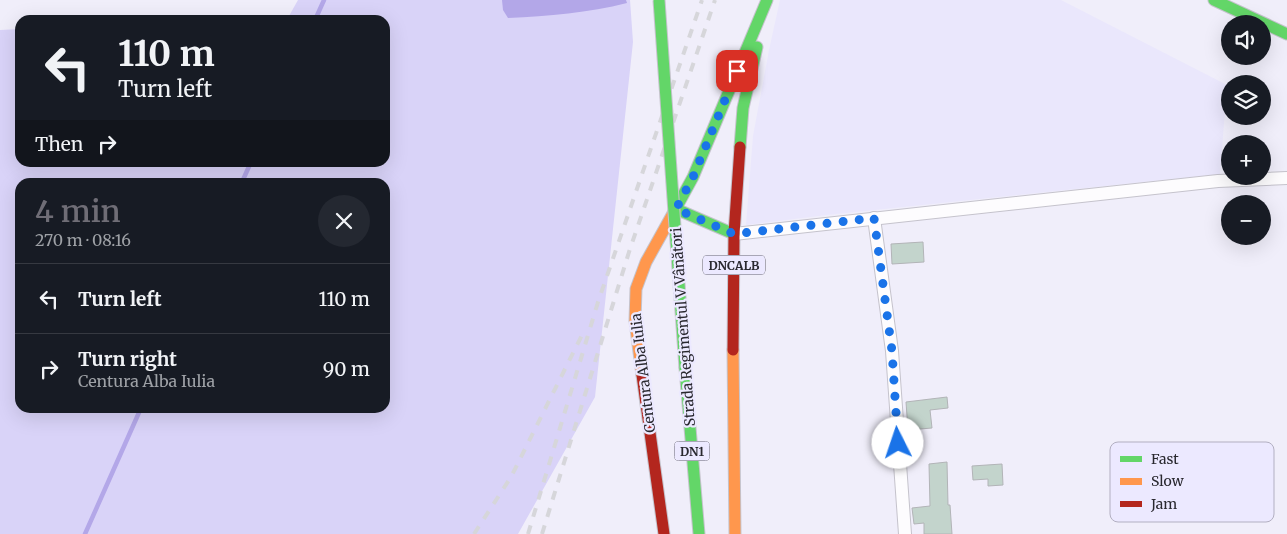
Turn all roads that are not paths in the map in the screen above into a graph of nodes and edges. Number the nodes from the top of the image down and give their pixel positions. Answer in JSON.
{"nodes":[{"id":1,"x":659,"y":0,"type":"edge"},
{"id":2,"x":767,"y":0,"type":"edge"},
{"id":3,"x":1214,"y":0,"type":"edge"},
{"id":4,"x":1287,"y":34,"type":"edge"},
{"id":5,"x":1287,"y":178,"type":"edge"},
{"id":6,"x":676,"y":209,"type":"junction"},
{"id":7,"x":874,"y":218,"type":"junction"},
{"id":8,"x":734,"y":234,"type":"junction"},
{"id":9,"x":664,"y":534,"type":"edge"},
{"id":10,"x":699,"y":534,"type":"edge"},
{"id":11,"x":735,"y":534,"type":"edge"},
{"id":12,"x":905,"y":534,"type":"edge"}],
"edges":[{"from":1,"to":10,"type":"main road","name":"Strada Regimentul V Vânători","number":"DN1","bridge":true},
{"from":2,"to":6,"type":"main road","name":"Centura Alba Iulia","number":"DNCALB"},
{"from":2,"to":8,"type":"main road","name":"Centura Alba Iulia","number":"DNCALB"},
{"from":3,"to":4,"type":"main road"},
{"from":5,"to":7,"type":"street"},
{"from":6,"to":8,"type":"main road"},
{"from":6,"to":9,"type":"main road","name":"Centura Alba Iulia","number":"DNCALB"},
{"from":7,"to":8,"type":"street"},
{"from":7,"to":12,"type":"street"},
{"from":8,"to":11,"type":"main road","name":"Centura Alba Iulia","number":"DNCALB"}]}
